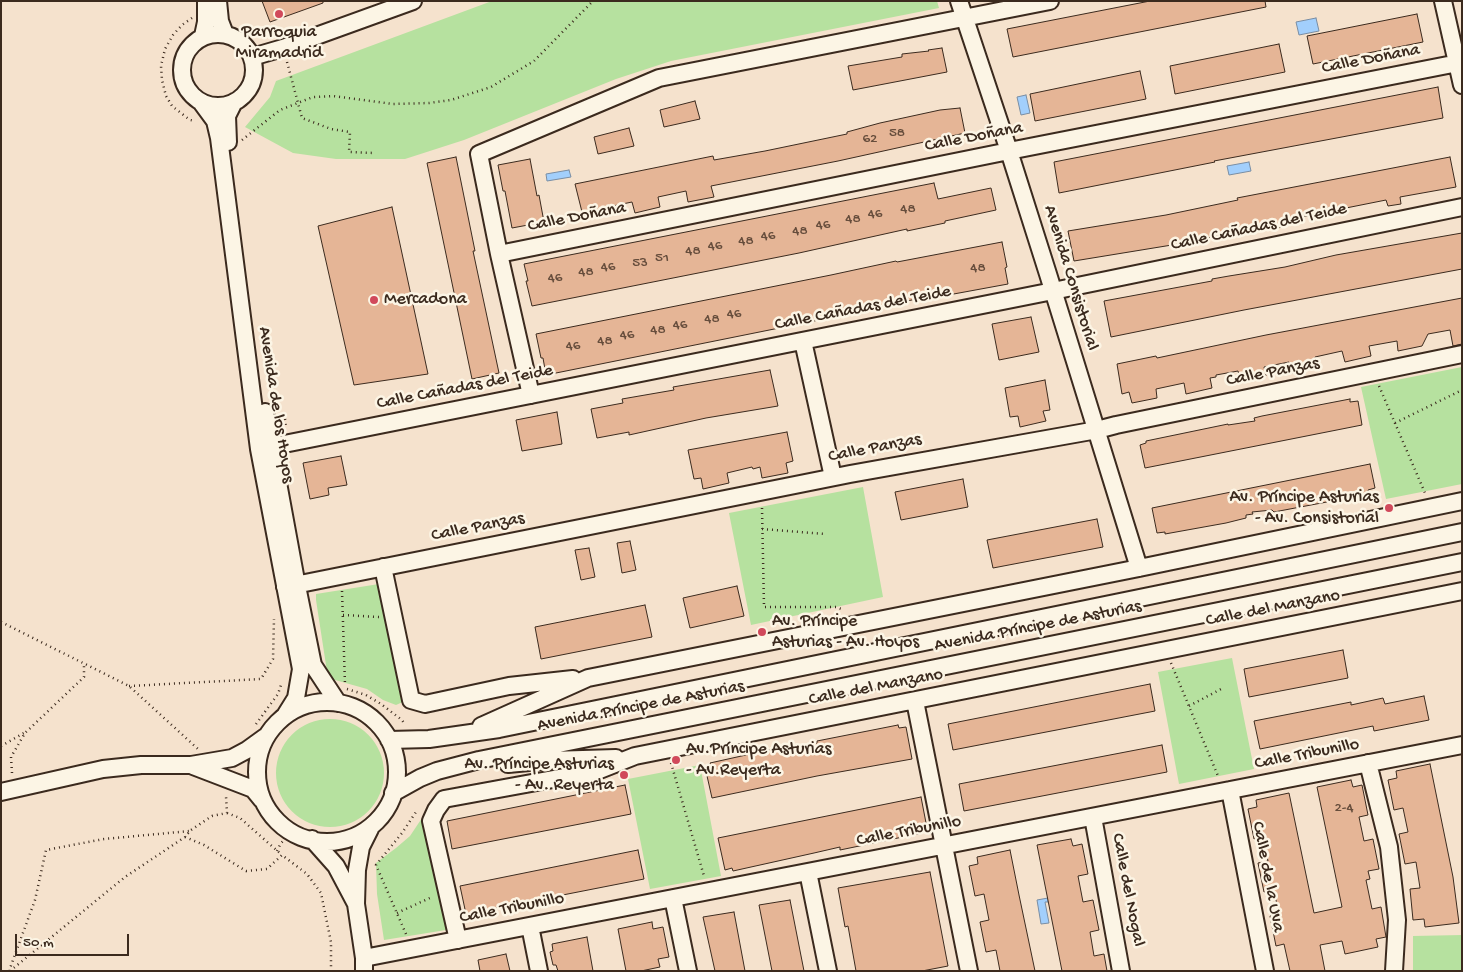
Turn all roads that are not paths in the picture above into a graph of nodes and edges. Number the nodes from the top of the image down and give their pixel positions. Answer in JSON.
{"nodes":[{"id":1,"x":206,"y":1,"type":"edge"},
{"id":2,"x":218,"y":1,"type":"edge"},
{"id":3,"x":413,"y":1,"type":"edge"},
{"id":4,"x":959,"y":1,"type":"edge"},
{"id":5,"x":1050,"y":1,"type":"edge"},
{"id":6,"x":1443,"y":1,"type":"edge"},
{"id":7,"x":965,"y":18,"type":"junction"},
{"id":8,"x":225,"y":34,"type":"junction"},
{"id":9,"x":203,"y":36,"type":"junction"},
{"id":10,"x":252,"y":57,"type":"junction"},
{"id":11,"x":1458,"y":63,"type":"junction"},
{"id":12,"x":1462,"y":85,"type":"edge"},
{"id":13,"x":201,"y":102,"type":"junction"},
{"id":14,"x":234,"y":102,"type":"junction"},
{"id":15,"x":1009,"y":150,"type":"junction"},
{"id":16,"x":1462,"y":208,"type":"edge"},
{"id":17,"x":499,"y":254,"type":"junction"},
{"id":18,"x":1053,"y":291,"type":"junction"},
{"id":19,"x":803,"y":341,"type":"junction"},
{"id":20,"x":1462,"y":354,"type":"edge"},
{"id":21,"x":531,"y":395,"type":"junction"},
{"id":22,"x":1097,"y":430,"type":"junction"},
{"id":23,"x":265,"y":448,"type":"junction"},
{"id":24,"x":834,"y":477,"type":"junction"},
{"id":25,"x":1462,"y":501,"type":"edge"},
{"id":26,"x":1462,"y":532,"type":"edge"},
{"id":27,"x":1462,"y":562,"type":"edge"},
{"id":28,"x":383,"y":568,"type":"junction"},
{"id":29,"x":1139,"y":568,"type":"junction"},
{"id":30,"x":291,"y":586,"type":"junction"},
{"id":31,"x":1462,"y":591,"type":"edge"},
{"id":32,"x":588,"y":678,"type":"junction"},
{"id":33,"x":915,"y":701,"type":"junction"},
{"id":34,"x":338,"y":702,"type":"junction"},
{"id":35,"x":286,"y":714,"type":"junction"},
{"id":36,"x":259,"y":733,"type":"junction"},
{"id":37,"x":465,"y":733,"type":"junction"},
{"id":38,"x":389,"y":740,"type":"junction"},
{"id":39,"x":1462,"y":745,"type":"edge"},
{"id":40,"x":635,"y":756,"type":"junction"},
{"id":41,"x":1368,"y":763,"type":"junction"},
{"id":42,"x":191,"y":765,"type":"junction"},
{"id":43,"x":446,"y":769,"type":"junction"},
{"id":44,"x":7,"y":790,"type":"edge"},
{"id":45,"x":1227,"y":790,"type":"junction"},
{"id":46,"x":393,"y":793,"type":"junction"},
{"id":47,"x":263,"y":801,"type":"junction"},
{"id":48,"x":1093,"y":816,"type":"junction"},
{"id":49,"x":371,"y":827,"type":"junction"},
{"id":50,"x":312,"y":839,"type":"junction"},
{"id":51,"x":944,"y":846,"type":"junction"},
{"id":52,"x":808,"y":872,"type":"junction"},
{"id":53,"x":673,"y":898,"type":"junction"},
{"id":54,"x":356,"y":904,"type":"junction"},
{"id":55,"x":530,"y":926,"type":"junction"},
{"id":56,"x":458,"y":940,"type":"junction"},
{"id":57,"x":364,"y":965,"type":"edge"},
{"id":58,"x":539,"y":971,"type":"edge"},
{"id":59,"x":688,"y":971,"type":"edge"},
{"id":60,"x":828,"y":971,"type":"edge"},
{"id":61,"x":969,"y":971,"type":"edge"},
{"id":62,"x":1121,"y":971,"type":"edge"},
{"id":63,"x":1265,"y":971,"type":"edge"},
{"id":64,"x":1394,"y":971,"type":"edge"}],
"edges":[{"from":1,"to":9,"type":"street"},
{"from":2,"to":8,"type":"street"},
{"from":3,"to":10,"type":"street"},
{"from":4,"to":7,"type":"street","name":"Avenida Consistorial"},
{"from":5,"to":7,"type":"street"},
{"from":6,"to":11,"type":"street"},
{"from":7,"to":15,"type":"street","name":"Avenida Consistorial"},
{"from":7,"to":17,"type":"street"},
{"from":8,"to":9,"type":"street"},
{"from":8,"to":10,"type":"street"},
{"from":9,"to":13,"type":"street"},
{"from":10,"to":14,"type":"street"},
{"from":11,"to":12,"type":"street"},
{"from":11,"to":15,"type":"street","name":"Calle Doñana"},
{"from":13,"to":14,"type":"street"},
{"from":13,"to":23,"type":"street","name":"Avenida de los Hoyos"},
{"from":14,"to":23,"type":"street","name":"Avenida de los Hoyos"},
{"from":15,"to":17,"type":"street","name":"Calle Doñana"},
{"from":15,"to":18,"type":"street","name":"Avenida Consistorial"},
{"from":16,"to":18,"type":"street","name":"Calle Cañadas del Teide"},
{"from":17,"to":21,"type":"street"},
{"from":18,"to":19,"type":"street","name":"Calle Cañadas del Teide"},
{"from":18,"to":22,"type":"street","name":"Avenida Consistorial"},
{"from":19,"to":21,"type":"street","name":"Calle Cañadas del Teide"},
{"from":19,"to":24,"type":"street"},
{"from":20,"to":22,"type":"street","name":"Calle Panzas"},
{"from":21,"to":23,"type":"street","name":"Calle Cañadas del Teide"},
{"from":22,"to":24,"type":"street","name":"Calle Panzas"},
{"from":22,"to":29,"type":"street","name":"Avenida Consistorial"},
{"from":23,"to":30,"type":"street","name":"Avenida de los Hoyos"},
{"from":24,"to":28,"type":"street","name":"Calle Panzas"},
{"from":25,"to":29,"type":"street","name":"Avenida Príncipe de Asturias"},
{"from":26,"to":37,"type":"street","name":"Avenida Príncipe de Asturias"},
{"from":27,"to":43,"type":"street","name":"Avenida Príncipe de Asturias"},
{"from":28,"to":30,"type":"street","name":"Calle Panzas"},
{"from":28,"to":32,"type":"street","name":"Avenida Príncipe de Asturias"},
{"from":29,"to":32,"type":"street","name":"Avenida Príncipe de Asturias"},
{"from":30,"to":34,"type":"street","name":"Avenida de los Hoyos"},
{"from":30,"to":35,"type":"street","name":"Avenida de los Hoyos"},
{"from":31,"to":33,"type":"street","name":"Calle del Manzano"},
{"from":32,"to":37,"type":"street","name":"Avenida Príncipe de Asturias"},
{"from":33,"to":40,"type":"street","name":"Calle del Manzano"},
{"from":33,"to":51,"type":"street"},
{"from":34,"to":35,"type":"street"},
{"from":34,"to":38,"type":"street"},
{"from":35,"to":36,"type":"street"},
{"from":36,"to":42,"type":"street"},
{"from":36,"to":47,"type":"street"},
{"from":37,"to":38,"type":"street","name":"Avenida Príncipe de Asturias"},
{"from":38,"to":46,"type":"street"},
{"from":39,"to":41,"type":"street","name":"Calle Tribunillo"},
{"from":40,"to":43,"type":"street","name":"Avenida Príncipe de Asturias"},
{"from":40,"to":56,"type":"street","name":"Calle del Manzano"},
{"from":41,"to":45,"type":"street","name":"Calle Tribunillo"},
{"from":41,"to":64,"type":"street"},
{"from":42,"to":44,"type":"street"},
{"from":42,"to":47,"type":"street"},
{"from":43,"to":46,"type":"street","name":"Avenida Príncipe de Asturias"},
{"from":45,"to":48,"type":"street","name":"Calle Tribunillo"},
{"from":45,"to":63,"type":"street","name":"Calle de la Uva"},
{"from":46,"to":49,"type":"street"},
{"from":47,"to":50,"type":"street"},
{"from":48,"to":51,"type":"street","name":"Calle Tribunillo"},
{"from":48,"to":62,"type":"street","name":"Calle del Nogal"},
{"from":49,"to":50,"type":"street"},
{"from":49,"to":54,"type":"street"},
{"from":50,"to":54,"type":"street"},
{"from":51,"to":52,"type":"street","name":"Calle Tribunillo"},
{"from":51,"to":61,"type":"street"},
{"from":52,"to":53,"type":"street","name":"Calle Tribunillo"},
{"from":52,"to":60,"type":"street"},
{"from":53,"to":55,"type":"street","name":"Calle Tribunillo"},
{"from":53,"to":59,"type":"street"},
{"from":54,"to":57,"type":"street"},
{"from":55,"to":56,"type":"street","name":"Calle Tribunillo"},
{"from":55,"to":58,"type":"street"},
{"from":56,"to":57,"type":"street","name":"Calle Tribunillo"}]}
